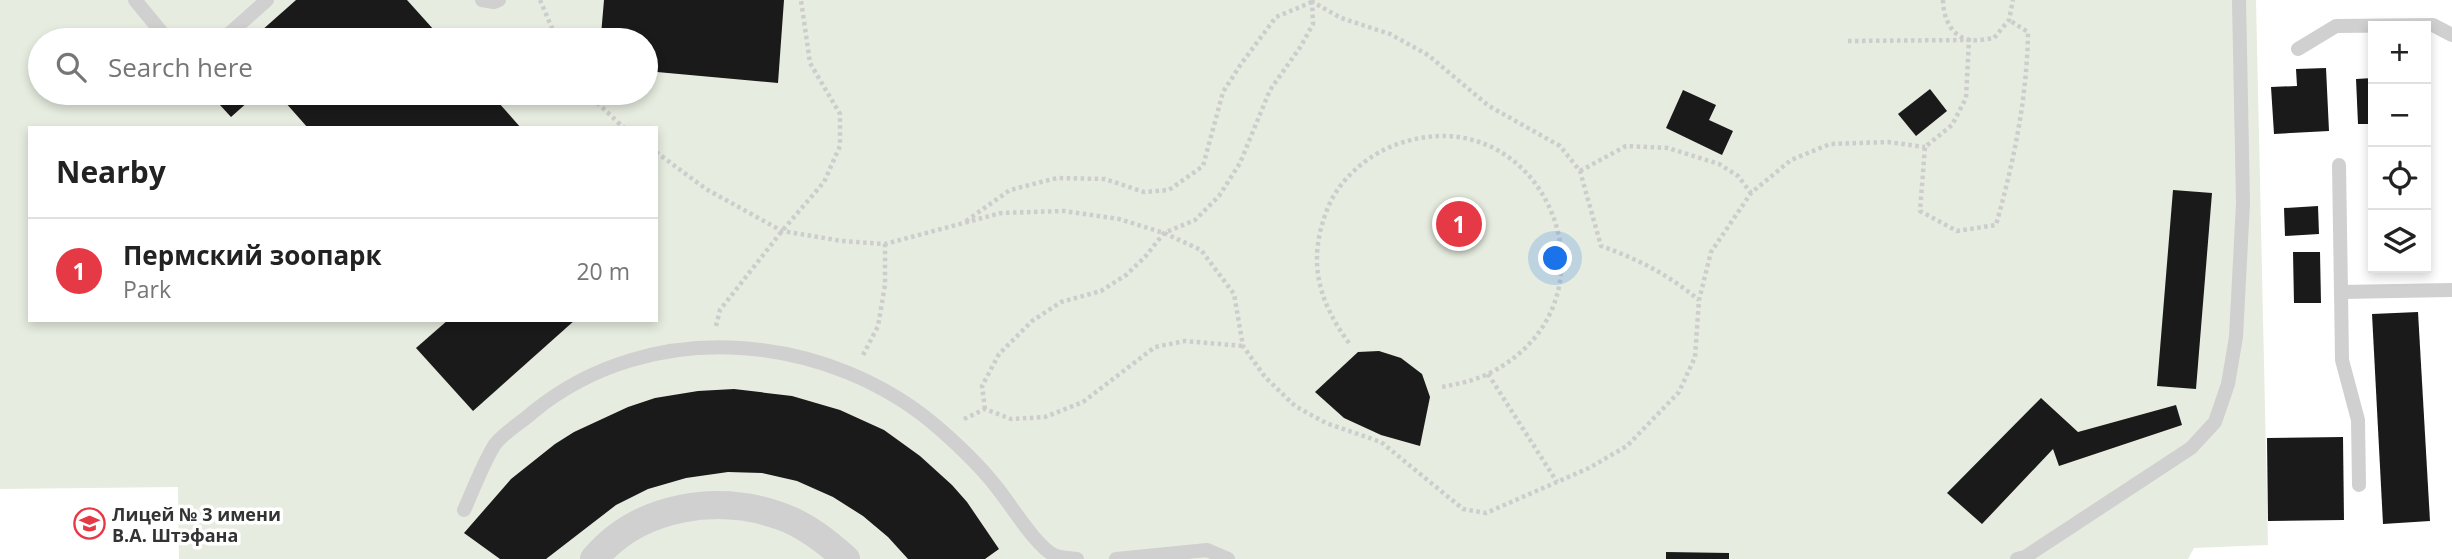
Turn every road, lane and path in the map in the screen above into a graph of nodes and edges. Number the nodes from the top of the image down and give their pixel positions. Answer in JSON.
{"nodes":[{"id":1,"x":135,"y":0,"type":"edge"},
{"id":2,"x":267,"y":0,"type":"edge"},
{"id":3,"x":482,"y":0,"type":"edge"},
{"id":4,"x":499,"y":0,"type":"edge"},
{"id":5,"x":540,"y":0,"type":"edge"},
{"id":6,"x":801,"y":0,"type":"edge"},
{"id":7,"x":1943,"y":0,"type":"edge"},
{"id":8,"x":2013,"y":0,"type":"edge"},
{"id":9,"x":2239,"y":0,"type":"edge"},
{"id":10,"x":1311,"y":1,"type":"edge"},
{"id":11,"x":2009,"y":20,"type":"junction"},
{"id":12,"x":158,"y":28,"type":"edge"},
{"id":13,"x":236,"y":28,"type":"edge"},
{"id":14,"x":552,"y":28,"type":"edge"},
{"id":15,"x":2452,"y":35,"type":"edge"},
{"id":16,"x":1969,"y":40,"type":"junction"},
{"id":17,"x":1848,"y":41,"type":"dead end"},
{"id":18,"x":2298,"y":49,"type":"dead end"},
{"id":19,"x":600,"y":105,"type":"edge"},
{"id":20,"x":622,"y":126,"type":"edge"},
{"id":21,"x":1925,"y":147,"type":"junction"},
{"id":22,"x":658,"y":154,"type":"edge"},
{"id":23,"x":2339,"y":165,"type":"dead end"},
{"id":24,"x":1580,"y":171,"type":"junction"},
{"id":25,"x":1751,"y":193,"type":"junction"},
{"id":26,"x":963,"y":224,"type":"junction"},
{"id":27,"x":782,"y":231,"type":"junction"},
{"id":28,"x":1164,"y":233,"type":"junction"},
{"id":29,"x":886,"y":244,"type":"junction"},
{"id":30,"x":2452,"y":290,"type":"edge"},
{"id":31,"x":2341,"y":292,"type":"junction"},
{"id":32,"x":1699,"y":300,"type":"junction"},
{"id":33,"x":1349,"y":343,"type":"dead end"},
{"id":34,"x":1243,"y":346,"type":"junction"},
{"id":35,"x":711,"y":348,"type":"junction"},
{"id":36,"x":1488,"y":374,"type":"junction"},
{"id":37,"x":854,"y":375,"type":"junction"},
{"id":38,"x":1442,"y":387,"type":"dead end"},
{"id":39,"x":985,"y":409,"type":"junction"},
{"id":40,"x":942,"y":430,"type":"junction"},
{"id":41,"x":1557,"y":482,"type":"junction"},
{"id":42,"x":2359,"y":485,"type":"dead end"},
{"id":43,"x":464,"y":510,"type":"dead end"},
{"id":44,"x":594,"y":559,"type":"edge"},
{"id":45,"x":846,"y":559,"type":"edge"},
{"id":46,"x":1077,"y":559,"type":"edge"},
{"id":47,"x":1116,"y":559,"type":"edge"},
{"id":48,"x":1228,"y":559,"type":"edge"},
{"id":49,"x":2017,"y":559,"type":"edge"}],
"edges":[{"from":1,"to":12,"type":"lane"},
{"from":2,"to":13,"type":"lane"},
{"from":3,"to":4,"type":"lane"},
{"from":5,"to":14,"type":"path"},
{"from":6,"to":27,"type":"path"},
{"from":7,"to":16,"type":"path"},
{"from":8,"to":11,"type":"path"},
{"from":9,"to":49,"type":"lane"},
{"from":10,"to":24,"type":"path"},
{"from":10,"to":26,"type":"path"},
{"from":10,"to":28,"type":"path"},
{"from":11,"to":16,"type":"path"},
{"from":11,"to":21,"type":"path"},
{"from":15,"to":18,"type":"lane"},
{"from":16,"to":17,"type":"path"},
{"from":16,"to":21,"type":"path"},
{"from":19,"to":20,"type":"path"},
{"from":21,"to":25,"type":"path"},
{"from":22,"to":27,"type":"path"},
{"from":23,"to":31,"type":"lane"},
{"from":24,"to":25,"type":"path"},
{"from":24,"to":32,"type":"path"},
{"from":25,"to":32,"type":"path"},
{"from":26,"to":28,"type":"path"},
{"from":26,"to":29,"type":"path"},
{"from":27,"to":29,"type":"path"},
{"from":27,"to":35,"type":"path"},
{"from":28,"to":34,"type":"path"},
{"from":28,"to":39,"type":"path"},
{"from":29,"to":37,"type":"path"},
{"from":30,"to":31,"type":"lane"},
{"from":31,"to":42,"type":"lane"},
{"from":32,"to":41,"type":"path"},
{"from":33,"to":36,"type":"path"},
{"from":34,"to":39,"type":"path"},
{"from":34,"to":41,"type":"path"},
{"from":35,"to":37,"type":"lane"},
{"from":35,"to":43,"type":"lane"},
{"from":36,"to":38,"type":"path"},
{"from":36,"to":41,"type":"path"},
{"from":37,"to":40,"type":"lane"},
{"from":39,"to":40,"type":"path"},
{"from":40,"to":46,"type":"lane"},
{"from":44,"to":45,"type":"street"},
{"from":47,"to":48,"type":"lane"}]}
